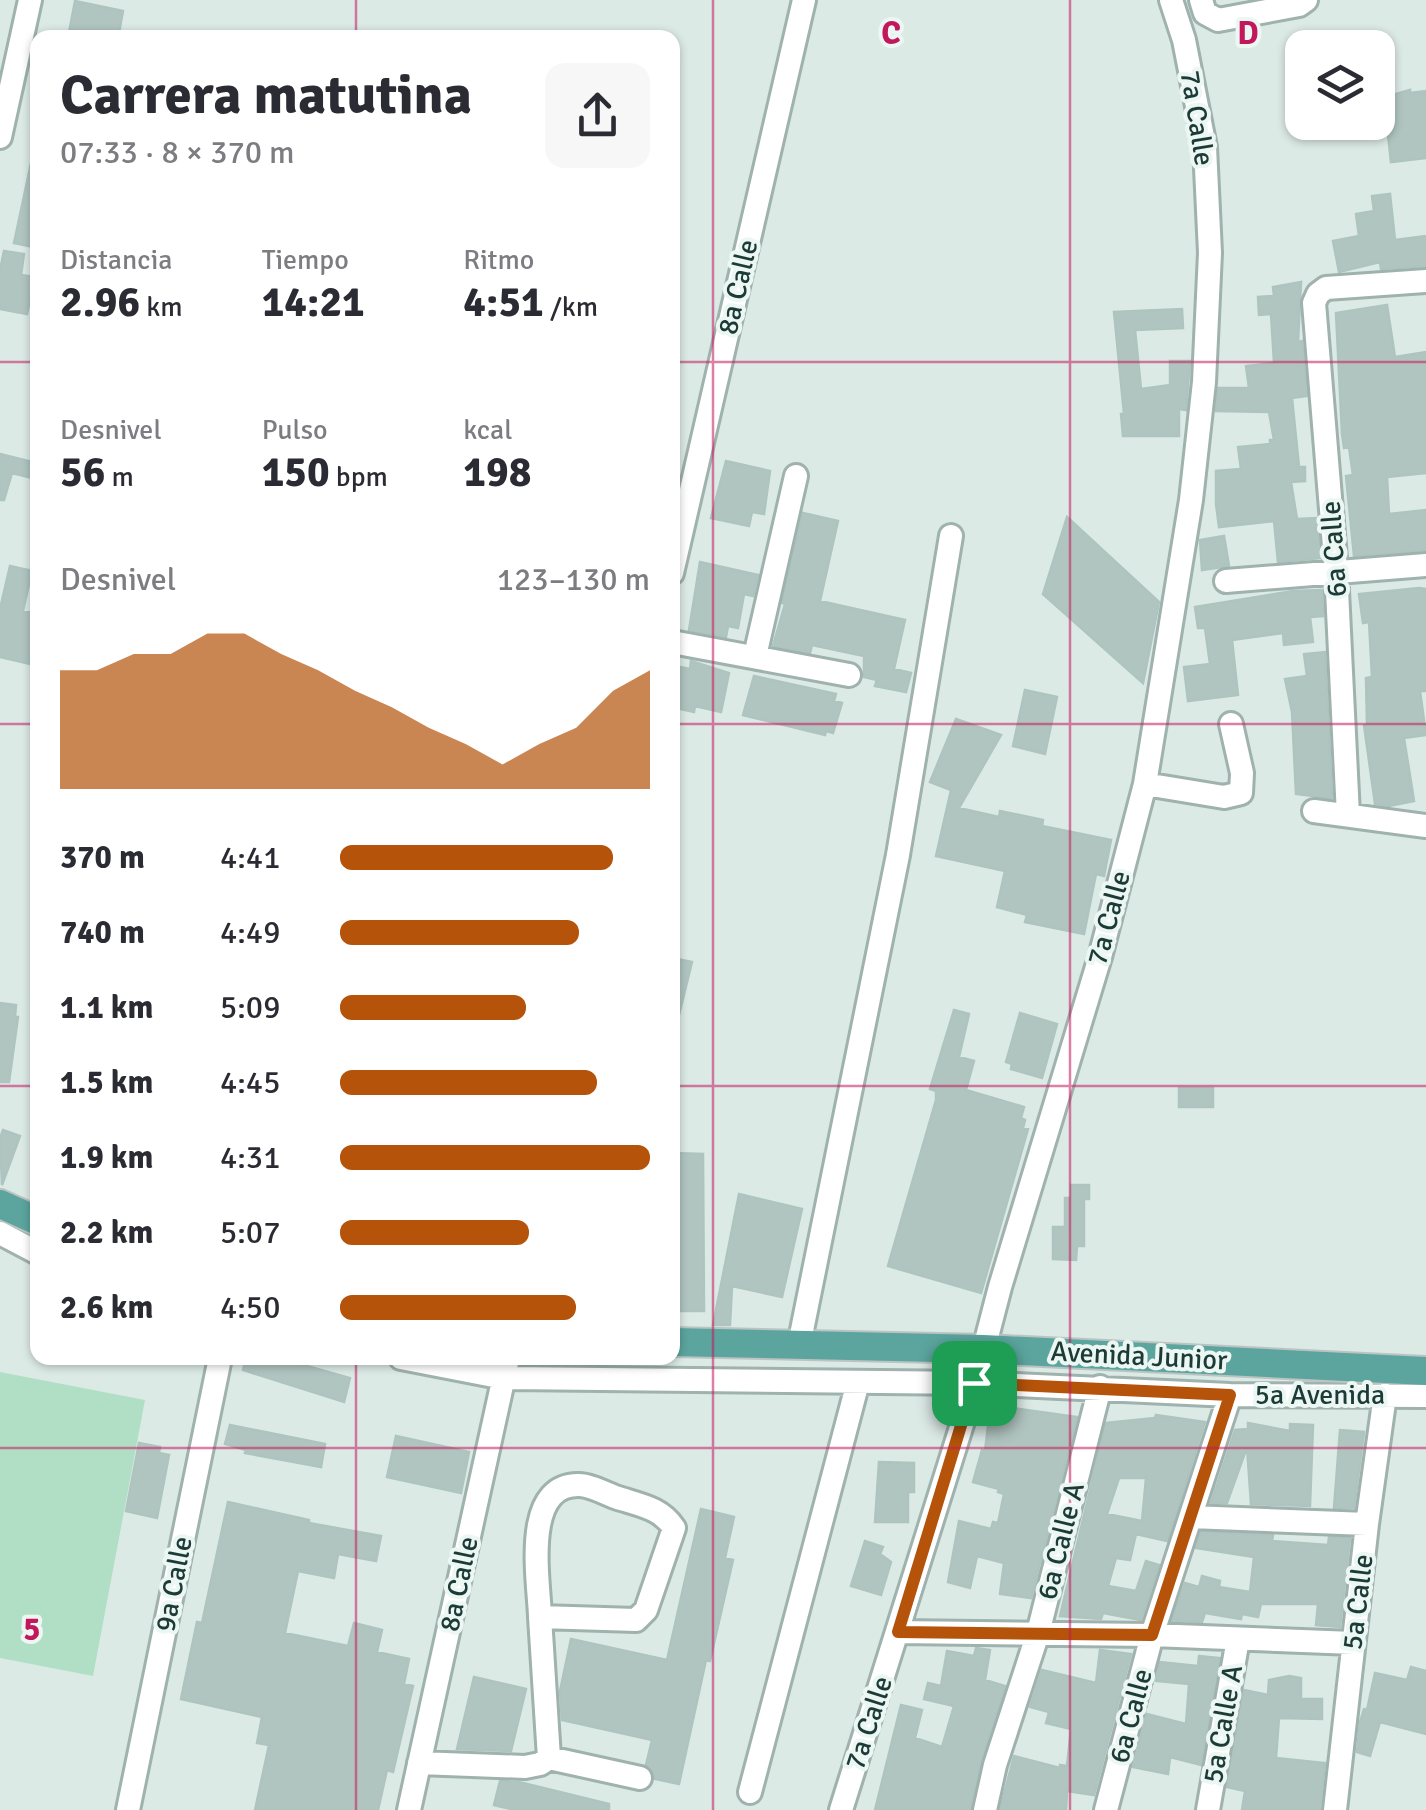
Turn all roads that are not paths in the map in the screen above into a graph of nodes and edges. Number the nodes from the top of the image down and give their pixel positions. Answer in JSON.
{"nodes":[{"id":1,"x":30,"y":0,"type":"edge"},
{"id":2,"x":804,"y":0,"type":"edge"},
{"id":3,"x":1171,"y":0,"type":"edge"},
{"id":4,"x":1201,"y":0,"type":"edge"},
{"id":5,"x":1306,"y":0,"type":"edge"},
{"id":6,"x":29,"y":51,"type":"edge"},
{"id":7,"x":0,"y":137,"type":"edge"},
{"id":8,"x":1426,"y":281,"type":"edge"},
{"id":9,"x":796,"y":476,"type":"dead end"},
{"id":10,"x":952,"y":536,"type":"dead end"},
{"id":11,"x":680,"y":538,"type":"edge"},
{"id":12,"x":1426,"y":565,"type":"edge"},
{"id":13,"x":1336,"y":570,"type":"junction"},
{"id":14,"x":1226,"y":581,"type":"dead end"},
{"id":15,"x":680,"y":643,"type":"edge"},
{"id":16,"x":755,"y":656,"type":"junction"},
{"id":17,"x":850,"y":675,"type":"dead end"},
{"id":18,"x":1231,"y":724,"type":"dead end"},
{"id":19,"x":1144,"y":784,"type":"junction"},
{"id":20,"x":1314,"y":812,"type":"dead end"},
{"id":21,"x":1348,"y":815,"type":"junction"},
{"id":22,"x":1426,"y":826,"type":"edge"},
{"id":23,"x":0,"y":1204,"type":"edge"},
{"id":24,"x":30,"y":1217,"type":"edge"},
{"id":25,"x":0,"y":1233,"type":"edge"},
{"id":26,"x":30,"y":1249,"type":"edge"},
{"id":27,"x":680,"y":1342,"type":"edge"},
{"id":28,"x":799,"y":1345,"type":"junction"},
{"id":29,"x":983,"y":1348,"type":"junction"},
{"id":30,"x":219,"y":1365,"type":"edge"},
{"id":31,"x":474,"y":1365,"type":"edge"},
{"id":32,"x":506,"y":1368,"type":"edge"},
{"id":33,"x":1426,"y":1371,"type":"edge"},
{"id":34,"x":858,"y":1382,"type":"junction"},
{"id":35,"x":974,"y":1383,"type":"junction"},
{"id":36,"x":1100,"y":1387,"type":"junction"},
{"id":37,"x":1230,"y":1395,"type":"junction"},
{"id":38,"x":1385,"y":1395,"type":"junction"},
{"id":39,"x":1426,"y":1396,"type":"edge"},
{"id":40,"x":1190,"y":1517,"type":"junction"},
{"id":41,"x":1367,"y":1524,"type":"junction"},
{"id":42,"x":540,"y":1617,"type":"junction"},
{"id":43,"x":898,"y":1632,"type":"junction"},
{"id":44,"x":1038,"y":1633,"type":"junction"},
{"id":45,"x":1152,"y":1635,"type":"junction"},
{"id":46,"x":1238,"y":1639,"type":"junction"},
{"id":47,"x":1353,"y":1644,"type":"junction"},
{"id":48,"x":549,"y":1758,"type":"junction"},
{"id":49,"x":420,"y":1763,"type":"junction"},
{"id":50,"x":640,"y":1778,"type":"dead end"},
{"id":51,"x":750,"y":1792,"type":"dead end"},
{"id":52,"x":128,"y":1810,"type":"edge"},
{"id":53,"x":409,"y":1810,"type":"edge"},
{"id":54,"x":841,"y":1810,"type":"edge"},
{"id":55,"x":985,"y":1810,"type":"edge"},
{"id":56,"x":1106,"y":1810,"type":"edge"},
{"id":57,"x":1208,"y":1810,"type":"edge"},
{"id":58,"x":1335,"y":1810,"type":"edge"}],
"edges":[{"from":1,"to":6,"type":"street"},
{"from":2,"to":11,"type":"street","name":"8a Calle"},
{"from":3,"to":19,"type":"street","name":"7a Calle"},
{"from":4,"to":5,"type":"street"},
{"from":6,"to":7,"type":"street"},
{"from":8,"to":13,"type":"street","name":"6a Calle"},
{"from":9,"to":16,"type":"street"},
{"from":10,"to":28,"type":"street"},
{"from":12,"to":13,"type":"street"},
{"from":13,"to":14,"type":"street"},
{"from":13,"to":21,"type":"street","name":"6a Calle"},
{"from":15,"to":16,"type":"street"},
{"from":16,"to":17,"type":"street"},
{"from":18,"to":19,"type":"street"},
{"from":19,"to":29,"type":"street","name":"7a Calle"},
{"from":20,"to":21,"type":"street"},
{"from":21,"to":22,"type":"street"},
{"from":23,"to":24,"type":"main road"},
{"from":25,"to":26,"type":"street"},
{"from":27,"to":28,"type":"main road","name":"Avenida Junior"},
{"from":28,"to":29,"type":"main road","name":"Avenida Junior"},
{"from":29,"to":33,"type":"main road","name":"Avenida Junior"},
{"from":29,"to":35,"type":"street","name":"7a Calle"},
{"from":30,"to":52,"type":"street","name":"9a Calle"},
{"from":31,"to":32,"type":"street","name":"5a Avenida"},
{"from":32,"to":34,"type":"street","name":"5a Avenida"},
{"from":32,"to":49,"type":"street","name":"8a Calle"},
{"from":34,"to":35,"type":"street","name":"5a Avenida"},
{"from":34,"to":51,"type":"street"},
{"from":35,"to":36,"type":"street","name":"5a Avenida"},
{"from":35,"to":43,"type":"street","name":"7a Calle"},
{"from":36,"to":37,"type":"street","name":"5a Avenida"},
{"from":36,"to":44,"type":"street","name":"6a Calle A"},
{"from":37,"to":38,"type":"street","name":"5a Avenida"},
{"from":37,"to":40,"type":"street","name":"6a Calle"},
{"from":38,"to":39,"type":"street","name":"5a Avenida"},
{"from":38,"to":41,"type":"street","name":"5a Calle"},
{"from":40,"to":41,"type":"street"},
{"from":40,"to":45,"type":"street","name":"6a Calle"},
{"from":41,"to":47,"type":"street","name":"5a Calle"},
{"from":42,"to":42,"type":"street"},
{"from":42,"to":48,"type":"street"},
{"from":43,"to":44,"type":"street"},
{"from":43,"to":54,"type":"street","name":"7a Calle"},
{"from":44,"to":45,"type":"street"},
{"from":44,"to":55,"type":"street","name":"6a Calle A"},
{"from":45,"to":46,"type":"street"},
{"from":45,"to":56,"type":"street","name":"6a Calle"},
{"from":46,"to":47,"type":"street"},
{"from":46,"to":57,"type":"street","name":"5a Calle A"},
{"from":47,"to":58,"type":"street","name":"5a Calle"},
{"from":48,"to":49,"type":"street"},
{"from":48,"to":50,"type":"street"},
{"from":49,"to":53,"type":"street","name":"8a Calle"}]}
